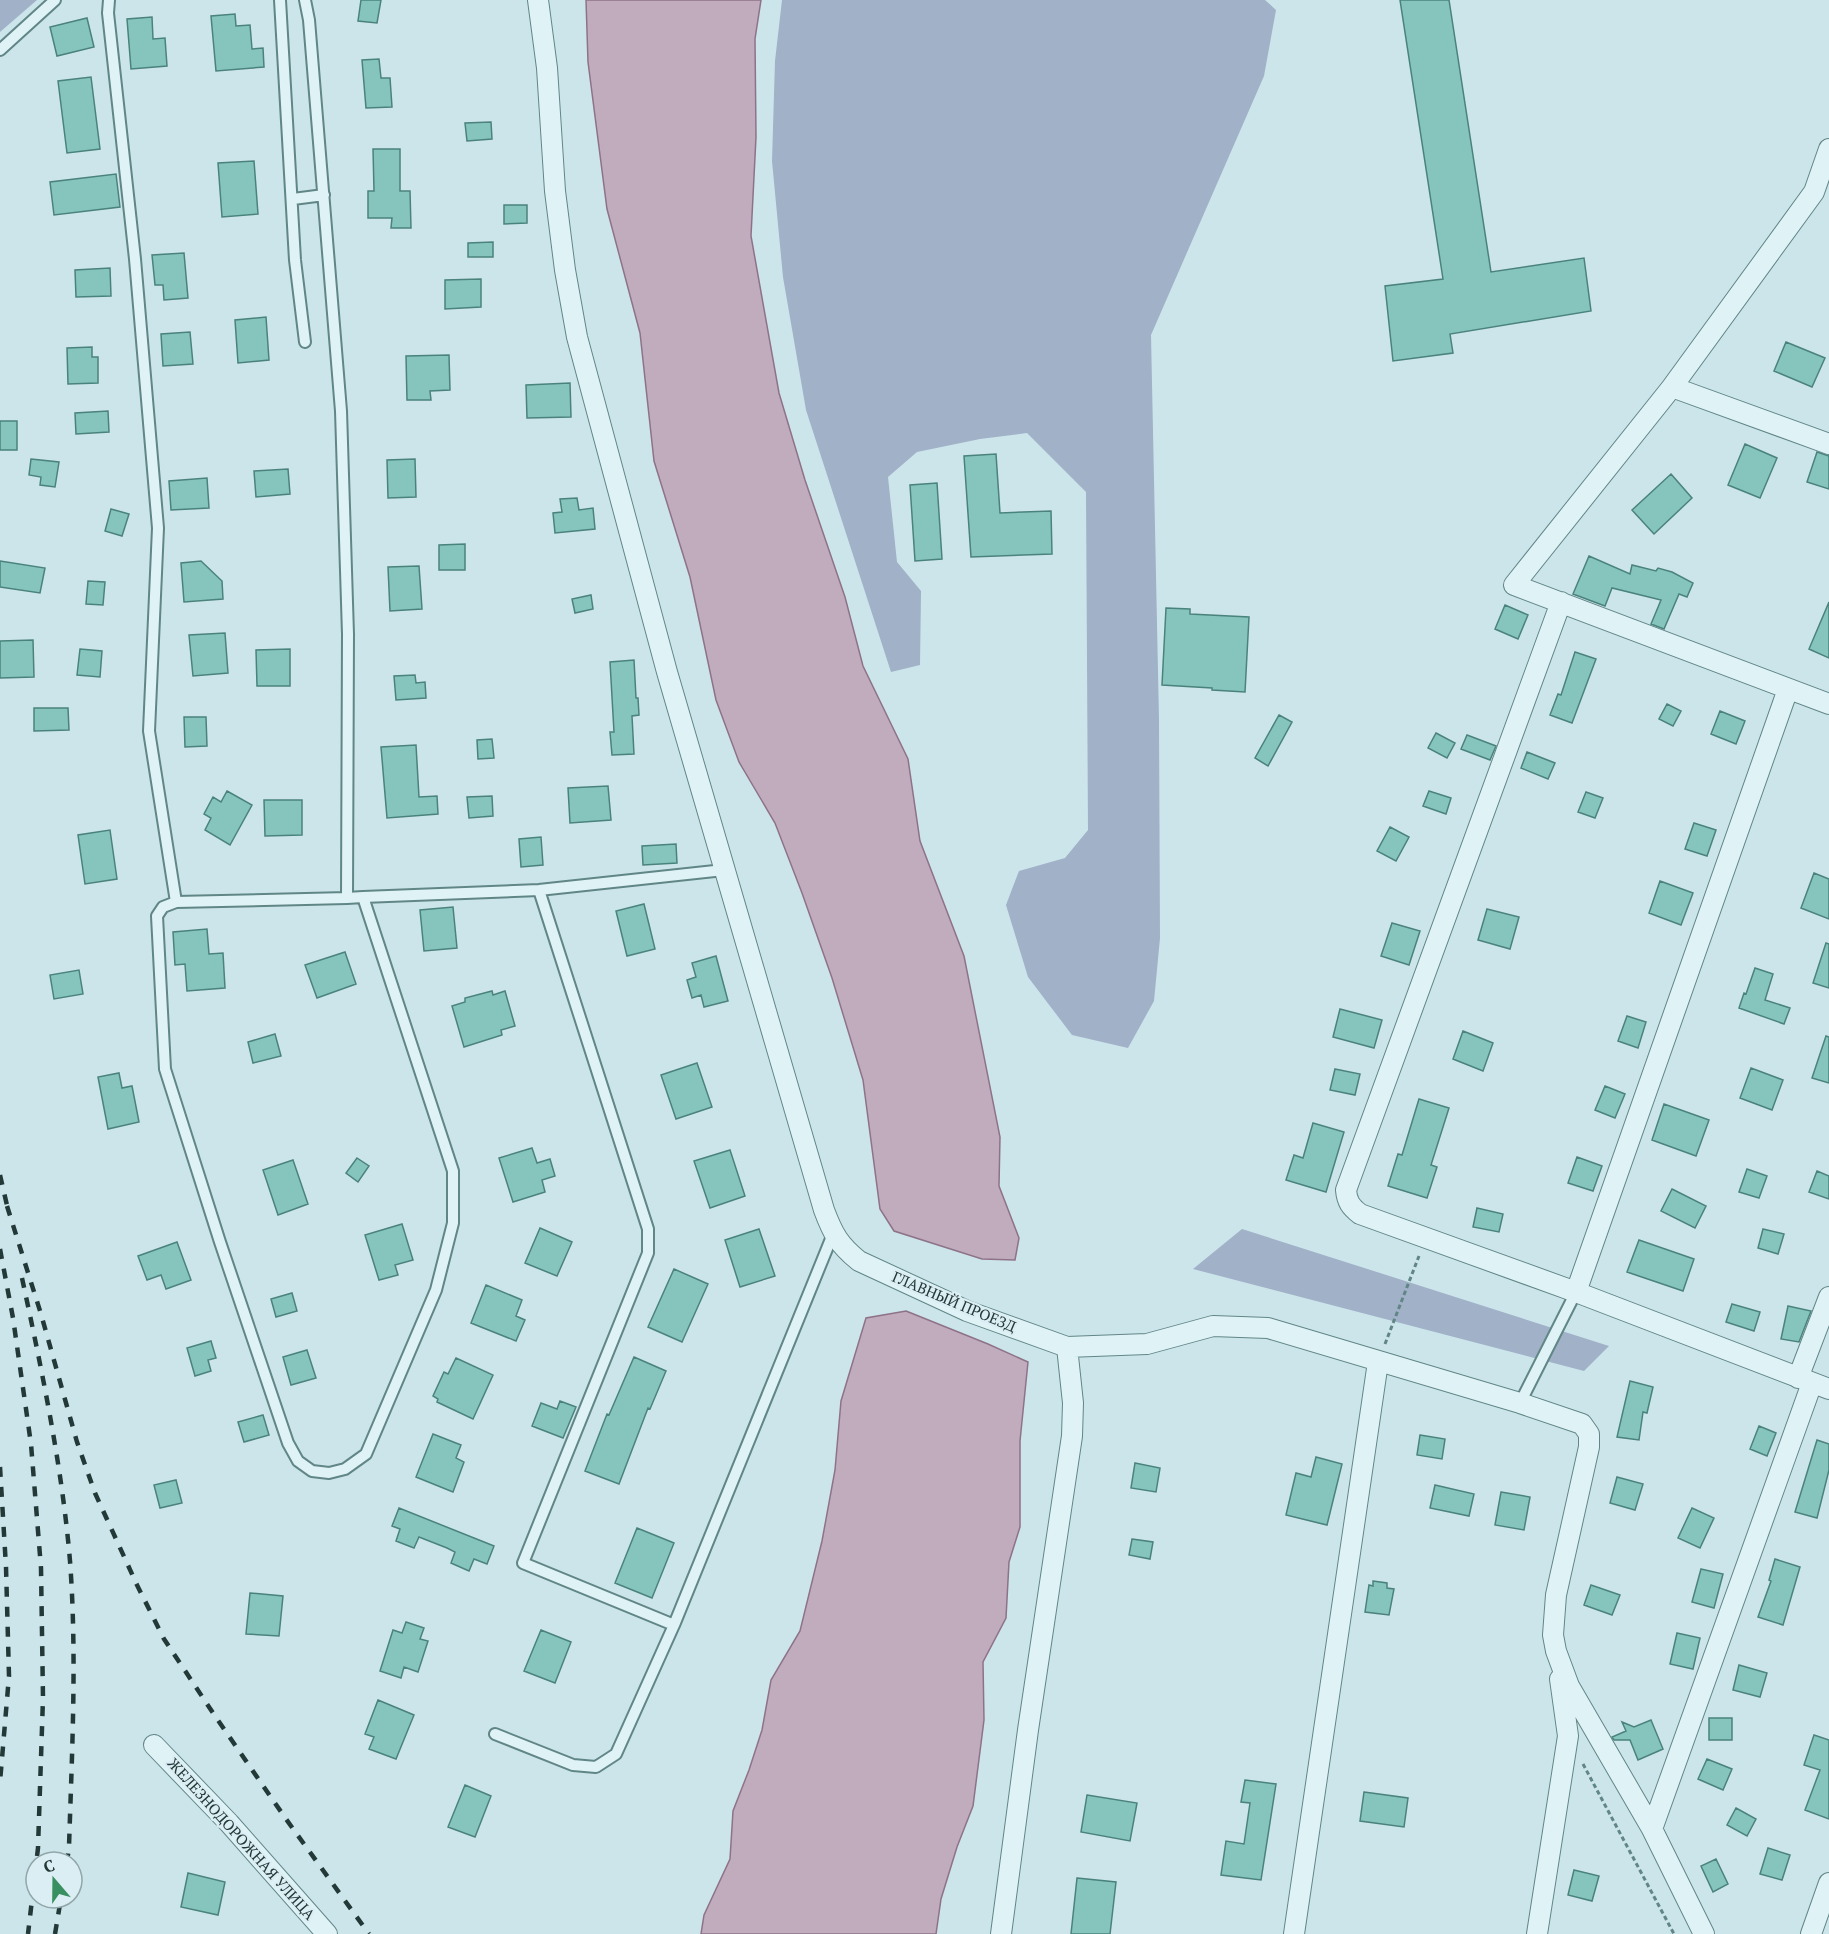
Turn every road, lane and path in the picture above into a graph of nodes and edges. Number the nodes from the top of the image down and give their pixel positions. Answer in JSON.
{"nodes":[{"id":1,"x":55,"y":0,"type":"edge"},
{"id":2,"x":109,"y":0,"type":"edge"},
{"id":3,"x":280,"y":0,"type":"edge"},
{"id":4,"x":305,"y":0,"type":"edge"},
{"id":5,"x":538,"y":0,"type":"edge"},
{"id":6,"x":0,"y":50,"type":"edge"},
{"id":7,"x":1829,"y":149,"type":"edge"},
{"id":8,"x":1821,"y":194,"type":"edge"},
{"id":9,"x":324,"y":195,"type":"junction"},
{"id":10,"x":293,"y":199,"type":"junction"},
{"id":11,"x":305,"y":342,"type":"dead end"},
{"id":12,"x":1672,"y":387,"type":"junction"},
{"id":13,"x":1829,"y":444,"type":"edge"},
{"id":14,"x":1561,"y":602,"type":"junction"},
{"id":15,"x":1788,"y":688,"type":"junction"},
{"id":16,"x":1829,"y":704,"type":"edge"},
{"id":17,"x":724,"y":870,"type":"junction"},
{"id":18,"x":539,"y":890,"type":"junction"},
{"id":19,"x":363,"y":897,"type":"junction"},
{"id":20,"x":347,"y":898,"type":"junction"},
{"id":21,"x":176,"y":902,"type":"junction"},
{"id":22,"x":1427,"y":1237,"type":"junction"},
{"id":23,"x":839,"y":1242,"type":"junction"},
{"id":24,"x":1576,"y":1292,"type":"junction"},
{"id":25,"x":1829,"y":1297,"type":"edge"},
{"id":26,"x":1066,"y":1347,"type":"junction"},
{"id":27,"x":1378,"y":1362,"type":"junction"},
{"id":28,"x":1813,"y":1383,"type":"edge"},
{"id":29,"x":1520,"y":1403,"type":"junction"},
{"id":30,"x":674,"y":1625,"type":"junction"},
{"id":31,"x":1556,"y":1651,"type":"junction"},
{"id":32,"x":495,"y":1734,"type":"dead end"},
{"id":33,"x":1568,"y":1736,"type":"junction"},
{"id":34,"x":154,"y":1745,"type":"dead end"},
{"id":35,"x":1652,"y":1829,"type":"junction"},
{"id":36,"x":1829,"y":1883,"type":"edge"},
{"id":37,"x":327,"y":1934,"type":"edge"},
{"id":38,"x":1001,"y":1934,"type":"edge"},
{"id":39,"x":1294,"y":1934,"type":"edge"},
{"id":40,"x":1537,"y":1934,"type":"edge"},
{"id":41,"x":1674,"y":1934,"type":"edge"},
{"id":42,"x":1704,"y":1934,"type":"edge"},
{"id":43,"x":1811,"y":1934,"type":"edge"}],
"edges":[{"from":1,"to":6,"type":"lane"},
{"from":2,"to":21,"type":"lane"},
{"from":3,"to":10,"type":"lane"},
{"from":4,"to":9,"type":"lane"},
{"from":5,"to":17,"type":"street"},
{"from":7,"to":8,"type":"street"},
{"from":8,"to":12,"type":"street"},
{"from":9,"to":10,"type":"lane"},
{"from":9,"to":20,"type":"lane"},
{"from":10,"to":11,"type":"lane"},
{"from":12,"to":13,"type":"street"},
{"from":12,"to":14,"type":"street"},
{"from":14,"to":15,"type":"street"},
{"from":14,"to":22,"type":"street"},
{"from":15,"to":16,"type":"street"},
{"from":15,"to":24,"type":"street"},
{"from":17,"to":18,"type":"lane"},
{"from":17,"to":23,"type":"street"},
{"from":18,"to":19,"type":"lane"},
{"from":18,"to":30,"type":"lane"},
{"from":19,"to":20,"type":"lane"},
{"from":19,"to":21,"type":"lane"},
{"from":20,"to":21,"type":"lane"},
{"from":22,"to":24,"type":"street"},
{"from":22,"to":27,"type":"path"},
{"from":23,"to":26,"type":"street","name":"ГЛАВНЫЙ ПРОЕЗД"},
{"from":23,"to":30,"type":"lane"},
{"from":24,"to":28,"type":"street"},
{"from":24,"to":29,"type":"lane"},
{"from":25,"to":28,"type":"street"},
{"from":26,"to":27,"type":"street"},
{"from":26,"to":38,"type":"street"},
{"from":27,"to":29,"type":"street"},
{"from":27,"to":39,"type":"street"},
{"from":28,"to":35,"type":"street"},
{"from":29,"to":31,"type":"street"},
{"from":30,"to":32,"type":"lane"},
{"from":31,"to":33,"type":"street"},
{"from":31,"to":35,"type":"street"},
{"from":33,"to":40,"type":"street"},
{"from":33,"to":41,"type":"path"},
{"from":34,"to":37,"type":"street","name":"ЖЕЛЕЗНОДОРОЖНАЯ УЛИЦА"},
{"from":35,"to":42,"type":"street"},
{"from":36,"to":43,"type":"street"}]}
